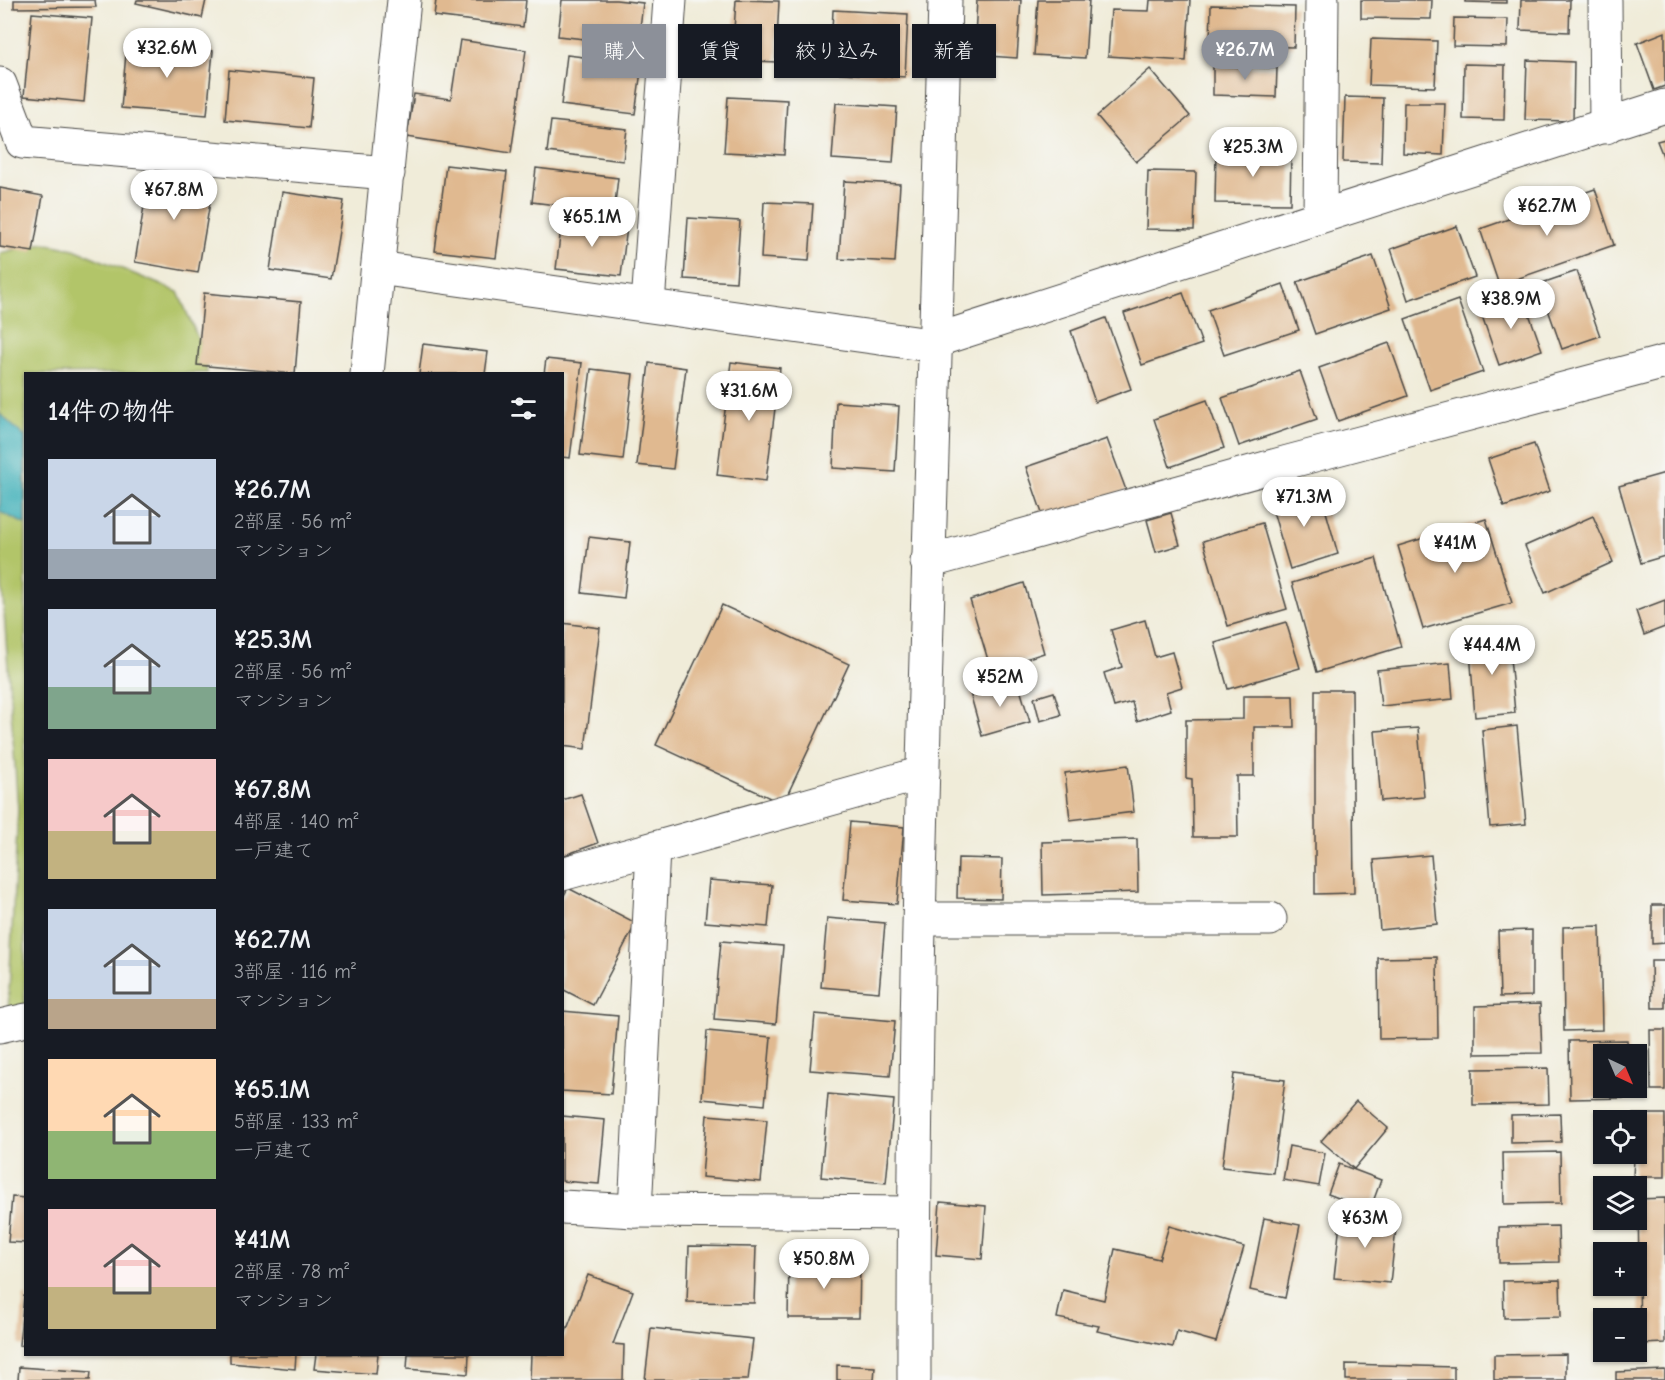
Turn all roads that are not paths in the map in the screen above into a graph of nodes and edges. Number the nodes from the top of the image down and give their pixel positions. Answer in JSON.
{"nodes":[{"id":1,"x":404,"y":0,"type":"edge"},
{"id":2,"x":669,"y":0,"type":"edge"},
{"id":3,"x":945,"y":0,"type":"edge"},
{"id":4,"x":1322,"y":0,"type":"edge"},
{"id":5,"x":1605,"y":0,"type":"edge"},
{"id":6,"x":0,"y":84,"type":"edge"},
{"id":7,"x":1665,"y":106,"type":"edge"},
{"id":8,"x":1606,"y":127,"type":"junction"},
{"id":9,"x":388,"y":173,"type":"junction"},
{"id":10,"x":1320,"y":216,"type":"junction"},
{"id":11,"x":378,"y":268,"type":"junction"},
{"id":12,"x":648,"y":304,"type":"junction"},
{"id":13,"x":937,"y":343,"type":"junction"},
{"id":14,"x":1665,"y":362,"type":"edge"},
{"id":15,"x":367,"y":372,"type":"edge"},
{"id":16,"x":927,"y":562,"type":"junction"},
{"id":17,"x":923,"y":773,"type":"junction"},
{"id":18,"x":652,"y":849,"type":"junction"},
{"id":19,"x":564,"y":873,"type":"edge"},
{"id":20,"x":921,"y":919,"type":"junction"},
{"id":21,"x":1270,"y":919,"type":"dead end"},
{"id":22,"x":24,"y":1020,"type":"edge"},
{"id":23,"x":0,"y":1026,"type":"edge"},
{"id":24,"x":564,"y":1207,"type":"edge"},
{"id":25,"x":635,"y":1211,"type":"junction"},
{"id":26,"x":914,"y":1213,"type":"junction"},
{"id":27,"x":915,"y":1380,"type":"edge"}],
"edges":[{"from":1,"to":9,"type":"street"},
{"from":2,"to":12,"type":"street"},
{"from":3,"to":13,"type":"street"},
{"from":4,"to":10,"type":"street"},
{"from":5,"to":8,"type":"street"},
{"from":6,"to":9,"type":"street"},
{"from":7,"to":8,"type":"street"},
{"from":8,"to":10,"type":"street"},
{"from":9,"to":11,"type":"street"},
{"from":10,"to":13,"type":"street"},
{"from":11,"to":12,"type":"street"},
{"from":11,"to":15,"type":"street"},
{"from":12,"to":13,"type":"street"},
{"from":13,"to":16,"type":"street"},
{"from":14,"to":16,"type":"street"},
{"from":16,"to":17,"type":"street"},
{"from":17,"to":18,"type":"street"},
{"from":17,"to":20,"type":"street"},
{"from":18,"to":19,"type":"street"},
{"from":18,"to":25,"type":"street"},
{"from":20,"to":21,"type":"street"},
{"from":20,"to":26,"type":"street"},
{"from":22,"to":23,"type":"street"},
{"from":24,"to":25,"type":"street"},
{"from":25,"to":26,"type":"street"},
{"from":26,"to":27,"type":"street"}]}
